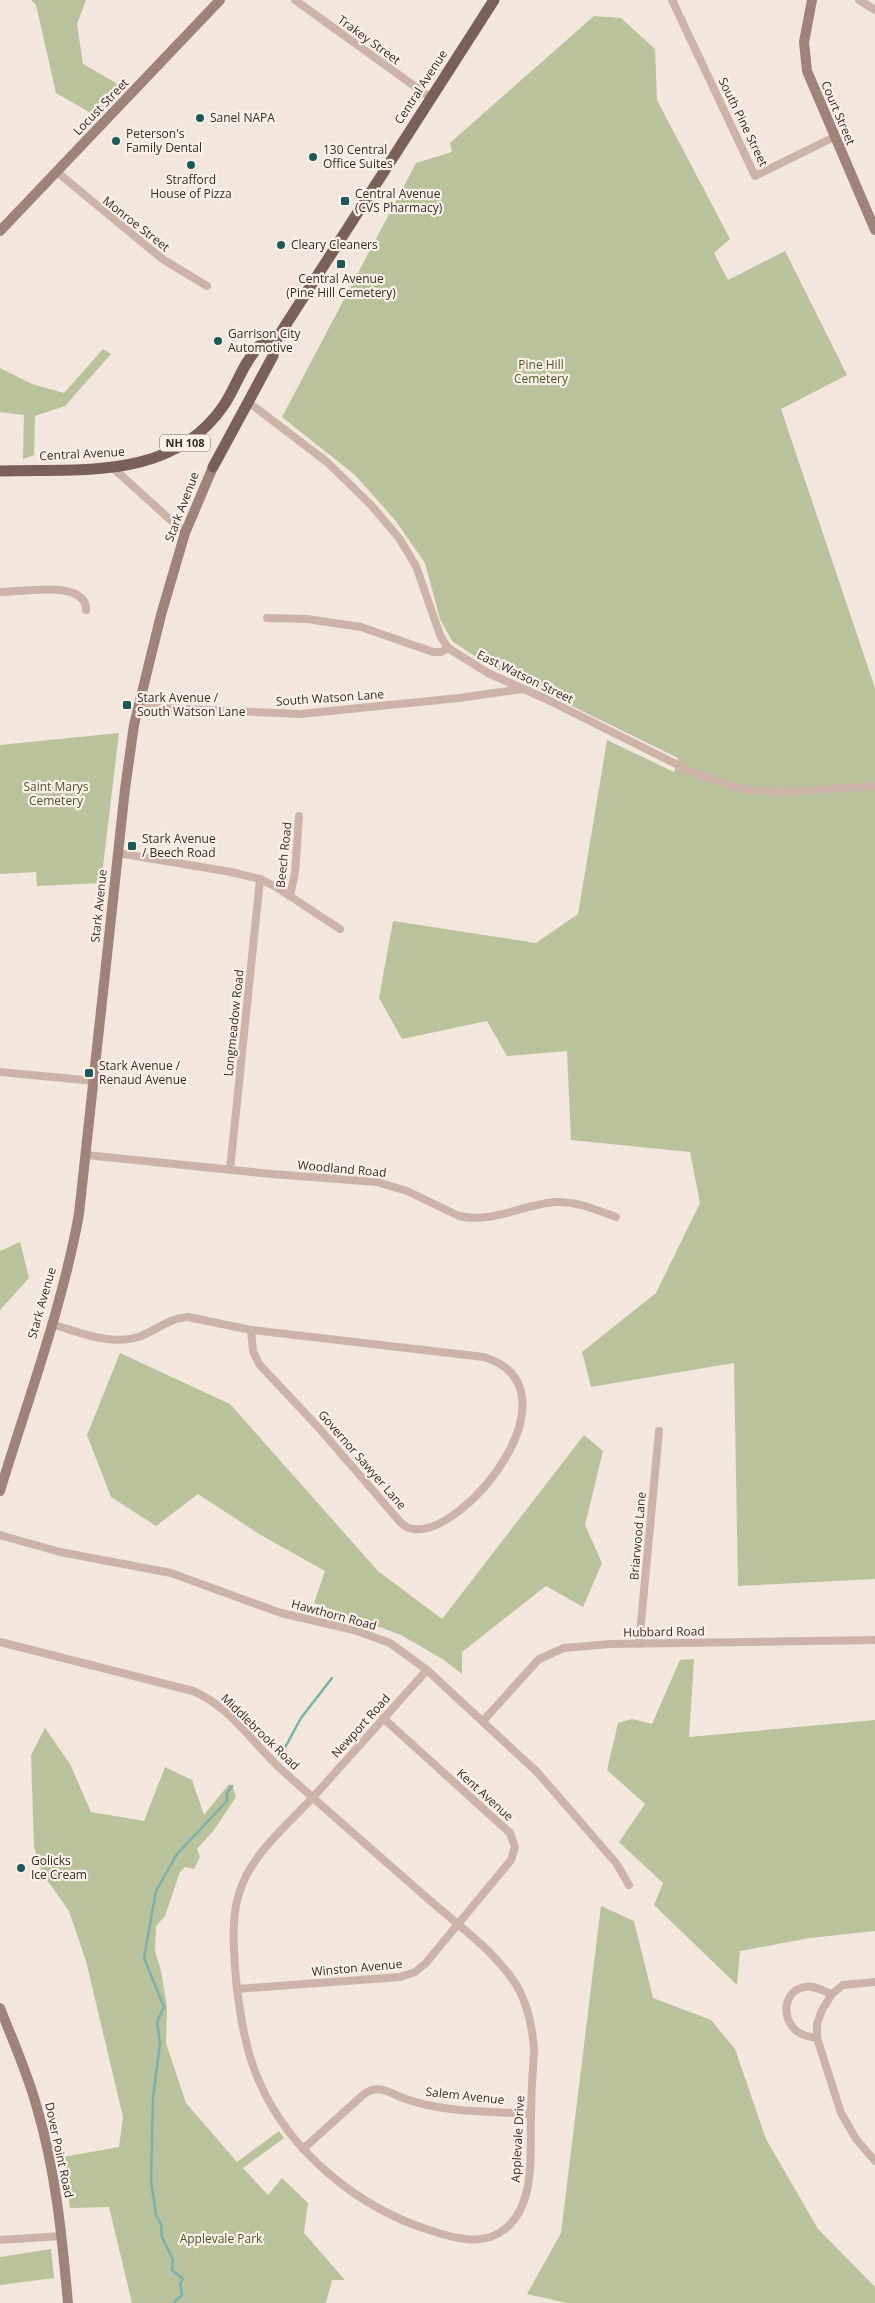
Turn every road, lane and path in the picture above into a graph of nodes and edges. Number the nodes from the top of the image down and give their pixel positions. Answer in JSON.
{"nodes":[{"id":1,"x":220,"y":0,"type":"edge"},
{"id":2,"x":295,"y":0,"type":"edge"},
{"id":3,"x":494,"y":0,"type":"edge"},
{"id":4,"x":672,"y":0,"type":"edge"},
{"id":5,"x":812,"y":0,"type":"edge"},
{"id":6,"x":860,"y":0,"type":"edge"},
{"id":7,"x":875,"y":10,"type":"edge"},
{"id":8,"x":431,"y":98,"type":"junction"},
{"id":9,"x":834,"y":137,"type":"junction"},
{"id":10,"x":57,"y":172,"type":"junction"},
{"id":11,"x":875,"y":230,"type":"edge"},
{"id":12,"x":0,"y":231,"type":"edge"},
{"id":13,"x":207,"y":286,"type":"dead end"},
{"id":14,"x":276,"y":340,"type":"junction"},
{"id":15,"x":234,"y":386,"type":"junction"},
{"id":16,"x":248,"y":402,"type":"junction"},
{"id":17,"x":213,"y":467,"type":"joint"},
{"id":18,"x":114,"y":468,"type":"junction"},
{"id":19,"x":0,"y":470,"type":"edge"},
{"id":20,"x":185,"y":533,"type":"junction"},
{"id":21,"x":0,"y":592,"type":"edge"},
{"id":22,"x":86,"y":610,"type":"dead end"},
{"id":23,"x":267,"y":618,"type":"dead end"},
{"id":24,"x":448,"y":648,"type":"junction"},
{"id":25,"x":523,"y":689,"type":"junction"},
{"id":26,"x":138,"y":707,"type":"junction"},
{"id":27,"x":875,"y":786,"type":"edge"},
{"id":28,"x":299,"y":816,"type":"dead end"},
{"id":29,"x":118,"y":854,"type":"junction"},
{"id":30,"x":260,"y":879,"type":"junction"},
{"id":31,"x":290,"y":896,"type":"junction"},
{"id":32,"x":340,"y":929,"type":"dead end"},
{"id":33,"x":0,"y":1072,"type":"edge"},
{"id":34,"x":94,"y":1081,"type":"junction"},
{"id":35,"x":86,"y":1155,"type":"junction"},
{"id":36,"x":230,"y":1170,"type":"junction"},
{"id":37,"x":616,"y":1217,"type":"dead end"},
{"id":38,"x":51,"y":1324,"type":"junction"},
{"id":39,"x":251,"y":1330,"type":"junction"},
{"id":40,"x":659,"y":1431,"type":"dead end"},
{"id":41,"x":0,"y":1491,"type":"edge"},
{"id":42,"x":0,"y":1535,"type":"edge"},
{"id":43,"x":875,"y":1640,"type":"edge"},
{"id":44,"x":0,"y":1642,"type":"edge"},
{"id":45,"x":639,"y":1644,"type":"junction"},
{"id":46,"x":427,"y":1670,"type":"junction"},
{"id":47,"x":383,"y":1718,"type":"junction"},
{"id":48,"x":483,"y":1721,"type":"junction"},
{"id":49,"x":313,"y":1797,"type":"junction"},
{"id":50,"x":629,"y":1886,"type":"dead end"},
{"id":51,"x":458,"y":1924,"type":"junction"},
{"id":52,"x":875,"y":1982,"type":"edge"},
{"id":53,"x":237,"y":1989,"type":"junction"},
{"id":54,"x":832,"y":1994,"type":"junction"},
{"id":55,"x":0,"y":2008,"type":"edge"},
{"id":56,"x":817,"y":2038,"type":"junction"},
{"id":57,"x":531,"y":2114,"type":"junction"},
{"id":58,"x":303,"y":2149,"type":"junction"},
{"id":59,"x":875,"y":2161,"type":"edge"},
{"id":60,"x":62,"y":2236,"type":"junction"},
{"id":61,"x":0,"y":2240,"type":"edge"},
{"id":62,"x":68,"y":2303,"type":"edge"}],
"edges":[{"from":1,"to":10,"type":"main road","name":"Locust Street"},
{"from":2,"to":8,"type":"street","name":"Trakey Street"},
{"from":3,"to":8,"type":"main road","name":"Central Avenue","number":"NH 108"},
{"from":4,"to":9,"type":"street","name":"South Pine Street"},
{"from":5,"to":9,"type":"main road","name":"Court Street"},
{"from":6,"to":7,"type":"street"},
{"from":8,"to":14,"type":"main road","name":"Central Avenue","number":"NH 108"},
{"from":9,"to":11,"type":"main road","name":"Court Street"},
{"from":10,"to":12,"type":"main road","name":"Locust Street"},
{"from":10,"to":13,"type":"street","name":"Monroe Street"},
{"from":14,"to":15,"type":"main road","name":"Central Avenue","number":"NH 108"},
{"from":14,"to":16,"type":"main road","name":"Stark Avenue"},
{"from":15,"to":16,"type":"main road"},
{"from":15,"to":18,"type":"main road","name":"Central Avenue","number":"NH 108"},
{"from":16,"to":17,"type":"main road","name":"Stark Avenue"},
{"from":16,"to":24,"type":"street"},
{"from":17,"to":20,"type":"main road","name":"Stark Avenue"},
{"from":18,"to":19,"type":"main road","name":"Central Avenue","number":"NH 108"},
{"from":18,"to":20,"type":"street"},
{"from":20,"to":26,"type":"main road","name":"Stark Avenue"},
{"from":21,"to":22,"type":"street"},
{"from":23,"to":24,"type":"street"},
{"from":24,"to":25,"type":"street","name":"East Watson Street"},
{"from":25,"to":26,"type":"street","name":"South Watson Lane"},
{"from":25,"to":27,"type":"street","name":"East Watson Street"},
{"from":26,"to":29,"type":"main road","name":"Stark Avenue"},
{"from":28,"to":31,"type":"street","name":"Beech Road"},
{"from":29,"to":30,"type":"street","name":"Beech Road"},
{"from":29,"to":34,"type":"main road","name":"Stark Avenue"},
{"from":30,"to":31,"type":"street","name":"Beech Road"},
{"from":30,"to":36,"type":"street","name":"Longmeadow Road"},
{"from":31,"to":32,"type":"street","name":"Beech Road"},
{"from":33,"to":34,"type":"street"},
{"from":34,"to":35,"type":"main road","name":"Stark Avenue"},
{"from":35,"to":36,"type":"street","name":"Woodland Road"},
{"from":35,"to":38,"type":"main road","name":"Stark Avenue"},
{"from":36,"to":37,"type":"street","name":"Woodland Road"},
{"from":38,"to":39,"type":"street","name":"Governor Sawyer Lane"},
{"from":38,"to":41,"type":"main road","name":"Stark Avenue"},
{"from":39,"to":39,"type":"street","name":"Governor Sawyer Lane"},
{"from":40,"to":45,"type":"street","name":"Briarwood Lane"},
{"from":42,"to":46,"type":"street","name":"Hawthorn Road"},
{"from":43,"to":45,"type":"street","name":"Hubbard Road"},
{"from":44,"to":49,"type":"street","name":"Middlebrook Road"},
{"from":45,"to":48,"type":"street","name":"Hubbard Road"},
{"from":46,"to":47,"type":"street","name":"Newport Road"},
{"from":46,"to":48,"type":"street","name":"Hawthorn Road"},
{"from":47,"to":49,"type":"street","name":"Newport Road"},
{"from":47,"to":51,"type":"street","name":"Kent Avenue"},
{"from":48,"to":50,"type":"street","name":"Hawthorn Road"},
{"from":49,"to":51,"type":"street","name":"Middlebrook Road"},
{"from":49,"to":53,"type":"street","name":"Applevale Drive"},
{"from":51,"to":53,"type":"street","name":"Winston Avenue"},
{"from":51,"to":57,"type":"street","name":"Applevale Drive"},
{"from":52,"to":54,"type":"street"},
{"from":53,"to":58,"type":"street","name":"Applevale Drive"},
{"from":54,"to":56,"type":"street"},
{"from":54,"to":56,"type":"street"},
{"from":55,"to":60,"type":"main road","name":"Dover Point Road"},
{"from":56,"to":59,"type":"street"},
{"from":57,"to":58,"type":"street","name":"Salem Avenue"},
{"from":57,"to":58,"type":"street","name":"Applevale Drive"},
{"from":60,"to":61,"type":"street"},
{"from":60,"to":62,"type":"main road","name":"Dover Point Road"}]}
